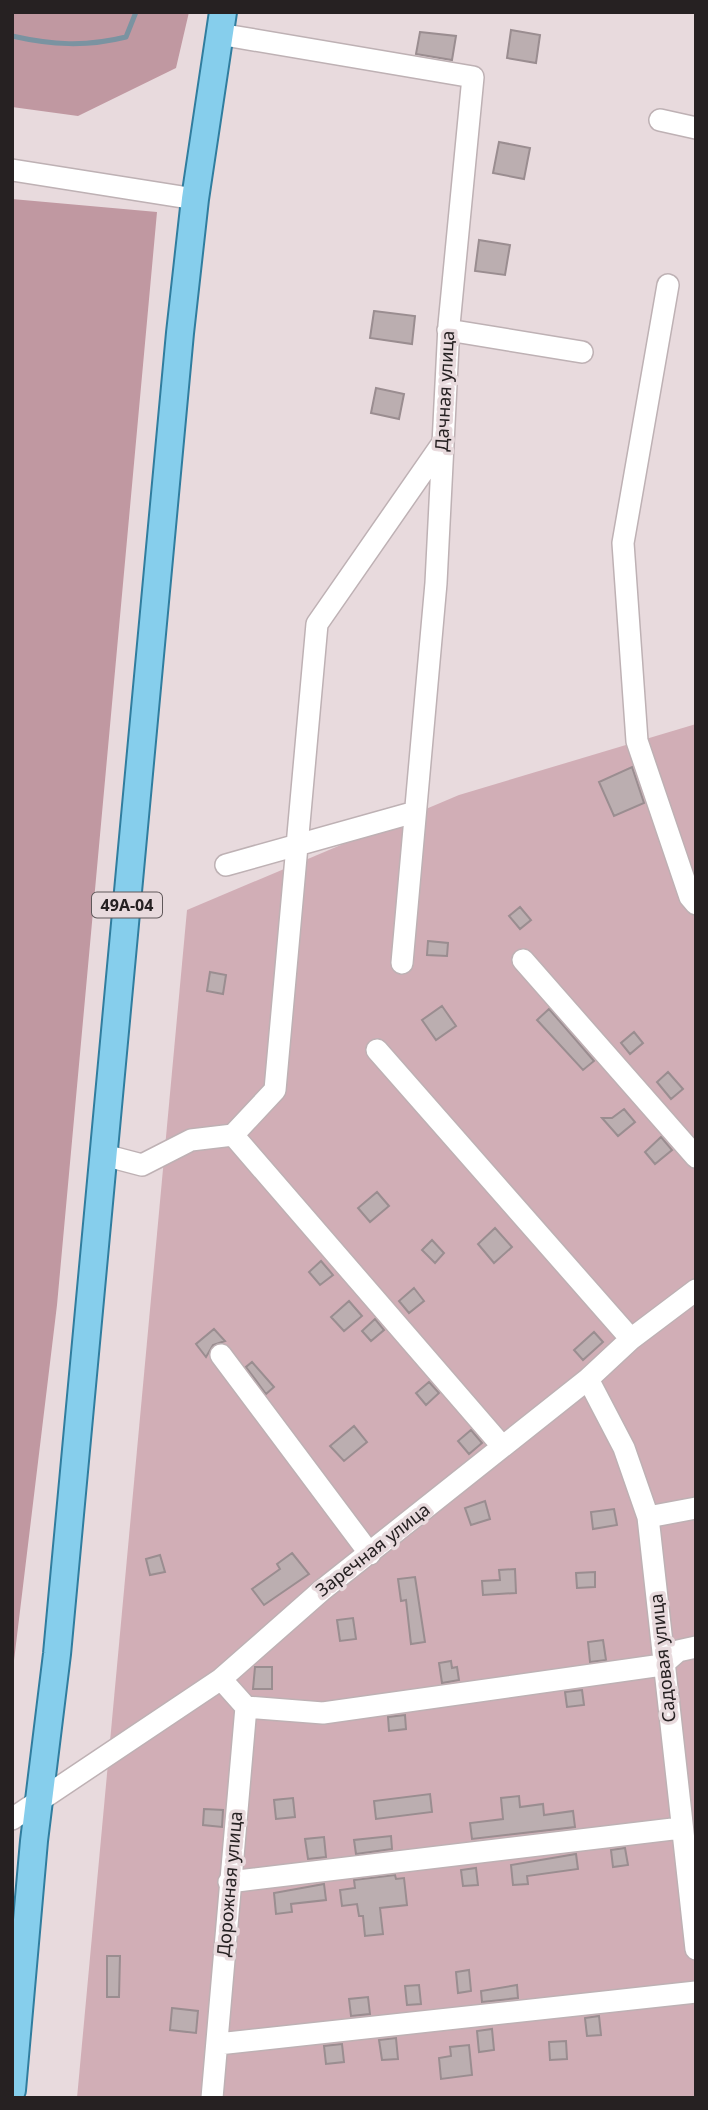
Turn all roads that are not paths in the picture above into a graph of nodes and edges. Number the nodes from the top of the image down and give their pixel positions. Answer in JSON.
{"nodes":[{"id":1,"x":221,"y":23,"type":"edge"},
{"id":2,"x":660,"y":120,"type":"dead end"},
{"id":3,"x":696,"y":128,"type":"edge"},
{"id":4,"x":12,"y":170,"type":"edge"},
{"id":5,"x":195,"y":199,"type":"junction"},
{"id":6,"x":668,"y":285,"type":"dead end"},
{"id":7,"x":449,"y":330,"type":"junction"},
{"id":8,"x":582,"y":352,"type":"dead end"},
{"id":9,"x":442,"y":444,"type":"junction"},
{"id":10,"x":415,"y":812,"type":"junction"},
{"id":11,"x":297,"y":845,"type":"junction"},
{"id":12,"x":226,"y":865,"type":"dead end"},
{"id":13,"x":696,"y":904,"type":"edge"},
{"id":14,"x":523,"y":960,"type":"dead end"},
{"id":15,"x":402,"y":963,"type":"dead end"},
{"id":16,"x":377,"y":1050,"type":"dead end"},
{"id":17,"x":233,"y":1135,"type":"junction"},
{"id":18,"x":104,"y":1155,"type":"junction"},
{"id":19,"x":696,"y":1157,"type":"edge"},
{"id":20,"x":696,"y":1290,"type":"edge"},
{"id":21,"x":631,"y":1339,"type":"junction"},
{"id":22,"x":221,"y":1355,"type":"dead end"},
{"id":23,"x":588,"y":1379,"type":"junction"},
{"id":24,"x":502,"y":1446,"type":"junction"},
{"id":25,"x":696,"y":1507,"type":"edge"},
{"id":26,"x":648,"y":1517,"type":"junction"},
{"id":27,"x":370,"y":1553,"type":"junction"},
{"id":28,"x":696,"y":1647,"type":"edge"},
{"id":29,"x":662,"y":1665,"type":"junction"},
{"id":30,"x":221,"y":1679,"type":"junction"},
{"id":31,"x":246,"y":1707,"type":"junction"},
{"id":32,"x":685,"y":1767,"type":"edge"},
{"id":33,"x":41,"y":1798,"type":"junction"},
{"id":34,"x":12,"y":1819,"type":"edge"},
{"id":35,"x":681,"y":1828,"type":"junction"},
{"id":36,"x":229,"y":1882,"type":"junction"},
{"id":37,"x":692,"y":1886,"type":"edge"},
{"id":38,"x":696,"y":1949,"type":"edge"},
{"id":39,"x":696,"y":1992,"type":"edge"},
{"id":40,"x":218,"y":2044,"type":"junction"},
{"id":41,"x":12,"y":2090,"type":"edge"},
{"id":42,"x":212,"y":2098,"type":"edge"}],
"edges":[{"from":1,"to":5,"type":"main road","number":"49А-04"},
{"from":1,"to":7,"type":"street","name":"Дачная улица"},
{"from":2,"to":3,"type":"street"},
{"from":4,"to":5,"type":"street"},
{"from":5,"to":18,"type":"main road","number":"49А-04"},
{"from":6,"to":13,"type":"street"},
{"from":7,"to":8,"type":"street"},
{"from":7,"to":9,"type":"street","name":"Дачная улица"},
{"from":9,"to":10,"type":"street","name":"Дачная улица"},
{"from":9,"to":11,"type":"street"},
{"from":10,"to":11,"type":"street"},
{"from":10,"to":15,"type":"street","name":"Дачная улица"},
{"from":11,"to":12,"type":"street"},
{"from":11,"to":17,"type":"street"},
{"from":14,"to":19,"type":"street"},
{"from":16,"to":21,"type":"street"},
{"from":17,"to":18,"type":"street"},
{"from":17,"to":24,"type":"street"},
{"from":18,"to":33,"type":"main road","number":"49А-04"},
{"from":20,"to":21,"type":"street","name":"Заречная улица"},
{"from":21,"to":23,"type":"street","name":"Заречная улица"},
{"from":22,"to":27,"type":"street"},
{"from":23,"to":24,"type":"street","name":"Заречная улица"},
{"from":23,"to":26,"type":"street","name":"Садовая улица"},
{"from":24,"to":27,"type":"street","name":"Заречная улица"},
{"from":25,"to":26,"type":"street"},
{"from":26,"to":29,"type":"street","name":"Садовая улица"},
{"from":27,"to":30,"type":"street","name":"Заречная улица"},
{"from":28,"to":29,"type":"street"},
{"from":29,"to":31,"type":"street"},
{"from":29,"to":32,"type":"street","name":"Садовая улица"},
{"from":30,"to":31,"type":"street"},
{"from":30,"to":33,"type":"street","name":"Заречная улица"},
{"from":31,"to":36,"type":"street","name":"Дорожная улица"},
{"from":32,"to":35,"type":"street","name":"Садовая улица"},
{"from":33,"to":34,"type":"street","name":"Заречная улица"},
{"from":33,"to":41,"type":"main road","number":"49А-04"},
{"from":35,"to":36,"type":"street"},
{"from":35,"to":37,"type":"street","name":"Садовая улица"},
{"from":36,"to":40,"type":"street","name":"Дорожная улица"},
{"from":37,"to":38,"type":"street","name":"Садовая улица"},
{"from":39,"to":40,"type":"street"},
{"from":40,"to":42,"type":"street","name":"Дорожная улица"}]}
